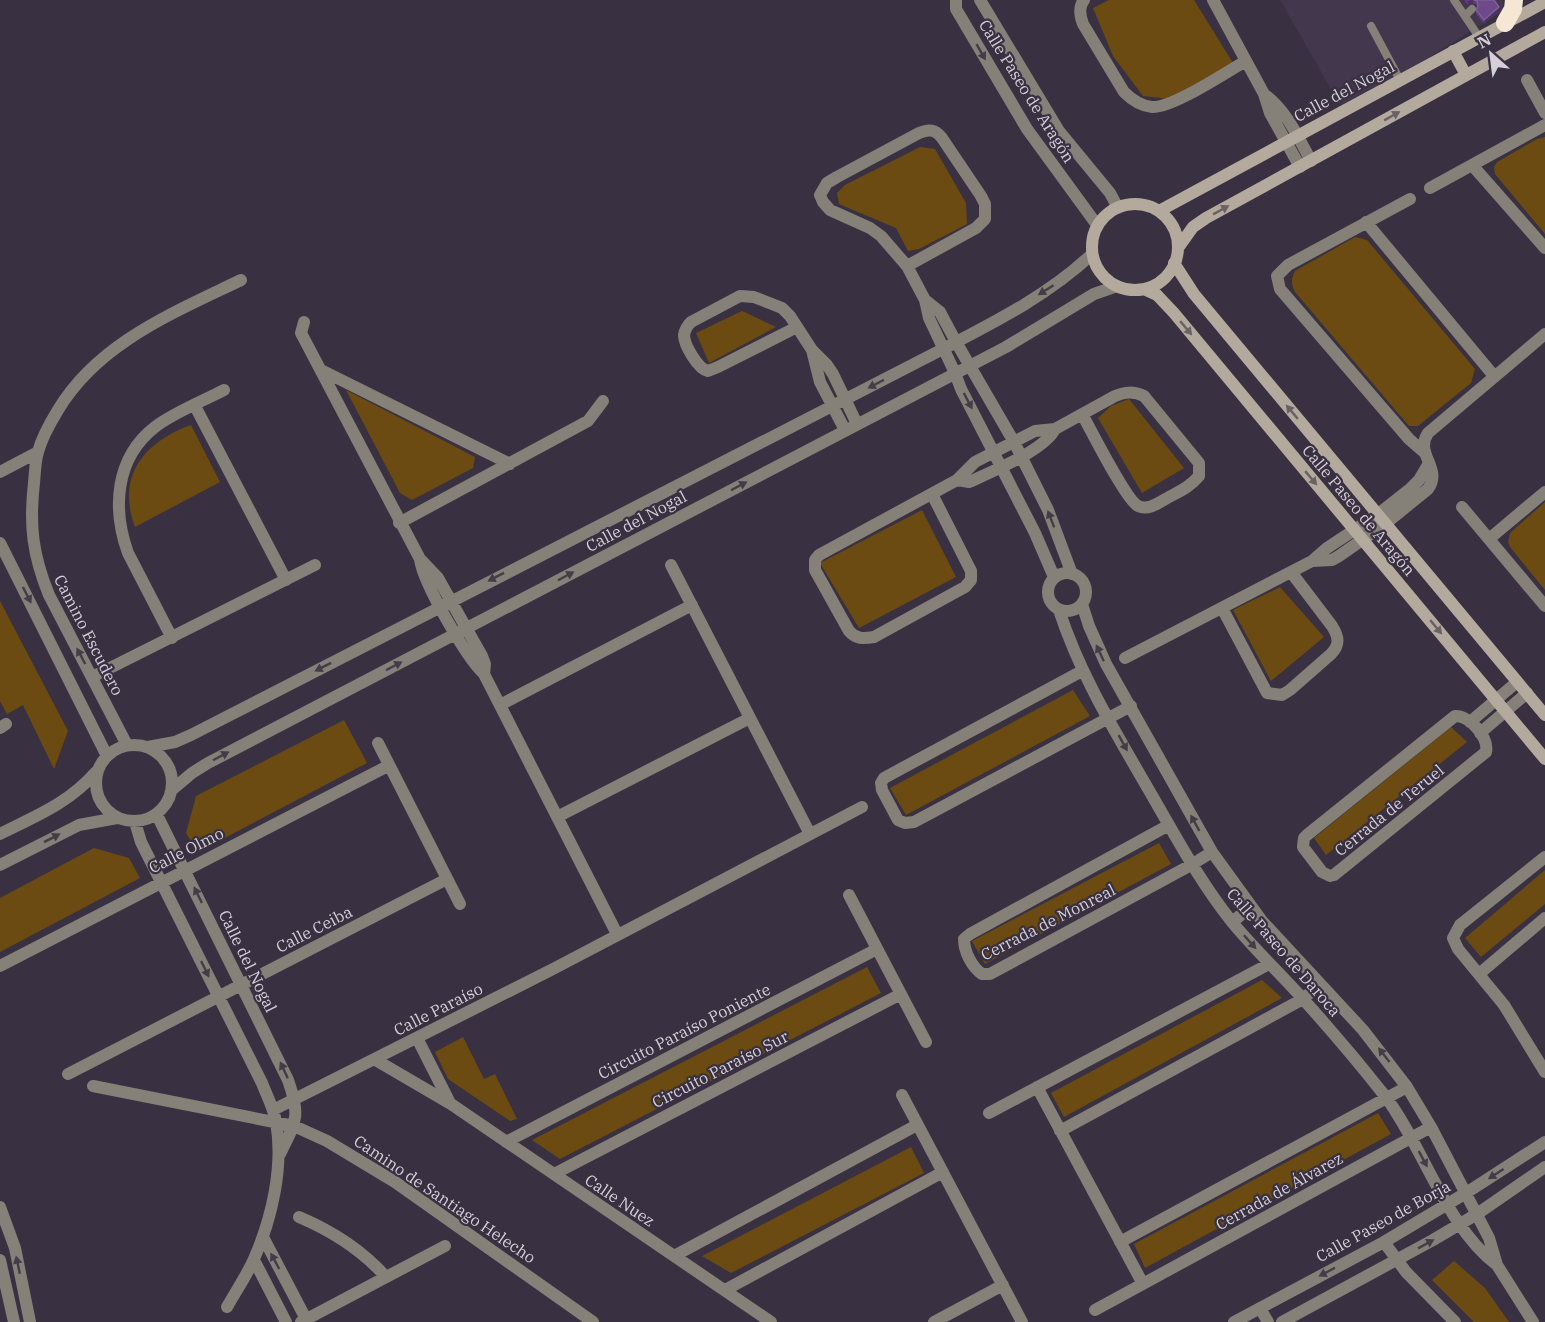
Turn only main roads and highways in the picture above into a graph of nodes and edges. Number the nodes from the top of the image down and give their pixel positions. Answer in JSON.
{"nodes":[{"id":1,"x":1514,"y":0,"type":"edge"},
{"id":2,"x":1505,"y":23,"type":"road end"}],
"edges":[{"from":1,"to":2,"type":"highway"}]}
